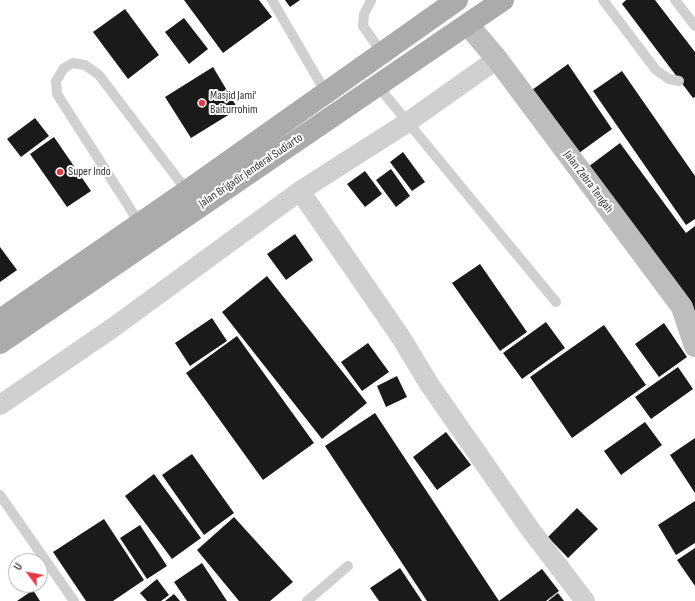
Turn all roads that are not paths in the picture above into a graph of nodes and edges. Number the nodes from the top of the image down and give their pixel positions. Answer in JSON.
{"nodes":[{"id":1,"x":272,"y":0,"type":"edge"},
{"id":2,"x":502,"y":0,"type":"edge"},
{"id":3,"x":603,"y":0,"type":"edge"},
{"id":4,"x":675,"y":0,"type":"edge"},
{"id":5,"x":371,"y":1,"type":"edge"},
{"id":6,"x":448,"y":2,"type":"edge"},
{"id":7,"x":468,"y":25,"type":"junction"},
{"id":8,"x":695,"y":26,"type":"edge"},
{"id":9,"x":382,"y":53,"type":"junction"},
{"id":10,"x":497,"y":59,"type":"junction"},
{"id":11,"x":679,"y":81,"type":"dead end"},
{"id":12,"x":381,"y":90,"type":"junction"},
{"id":13,"x":326,"y":93,"type":"junction"},
{"id":14,"x":405,"y":118,"type":"junction"},
{"id":15,"x":187,"y":191,"type":"junction"},
{"id":16,"x":300,"y":192,"type":"junction"},
{"id":17,"x":140,"y":224,"type":"junction"},
{"id":18,"x":556,"y":302,"type":"dead end"},
{"id":19,"x":0,"y":320,"type":"edge"},
{"id":20,"x":0,"y":343,"type":"edge"},
{"id":21,"x":695,"y":346,"type":"edge"},
{"id":22,"x":0,"y":405,"type":"edge"},
{"id":23,"x":0,"y":495,"type":"edge"},
{"id":24,"x":348,"y":566,"type":"dead end"},
{"id":25,"x":74,"y":601,"type":"edge"},
{"id":26,"x":307,"y":601,"type":"edge"},
{"id":27,"x":585,"y":601,"type":"edge"}],
"edges":[{"from":1,"to":13,"type":"lane"},
{"from":2,"to":7,"type":"main road","name":"Jalan Brigadir Jenderal Sudiarto"},
{"from":3,"to":11,"type":"lane"},
{"from":4,"to":8,"type":"lane"},
{"from":5,"to":9,"type":"lane"},
{"from":6,"to":9,"type":"main road","name":"Jalan Brigadir Jenderal Sudiarto"},
{"from":7,"to":10,"type":"street","name":"Jalan Zebra Tengah"},
{"from":7,"to":12,"type":"main road","name":"Jalan Brigadir Jenderal Sudiarto"},
{"from":9,"to":13,"type":"main road","name":"Jalan Brigadir Jenderal Sudiarto"},
{"from":10,"to":14,"type":"street"},
{"from":10,"to":21,"type":"street","name":"Jalan Zebra Tengah"},
{"from":12,"to":14,"type":"lane"},
{"from":12,"to":20,"type":"main road","name":"Jalan Brigadir Jenderal Sudiarto"},
{"from":13,"to":15,"type":"main road","name":"Jalan Brigadir Jenderal Sudiarto"},
{"from":14,"to":16,"type":"street"},
{"from":14,"to":18,"type":"lane"},
{"from":15,"to":17,"type":"main road","name":"Jalan Brigadir Jenderal Sudiarto"},
{"from":15,"to":17,"type":"lane"},
{"from":16,"to":22,"type":"street"},
{"from":16,"to":27,"type":"street"},
{"from":17,"to":19,"type":"main road","name":"Jalan Brigadir Jenderal Sudiarto"},
{"from":23,"to":25,"type":"lane"},
{"from":24,"to":26,"type":"lane"}]}
